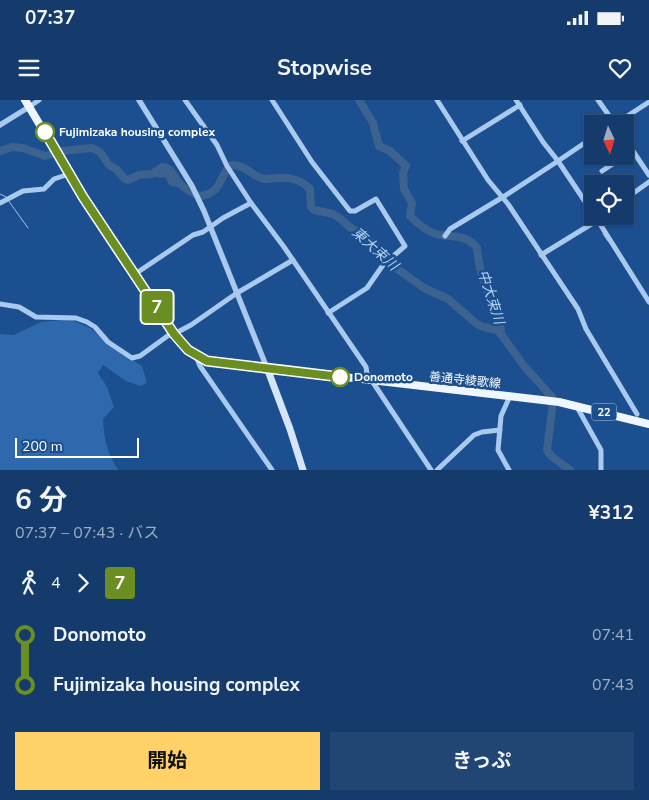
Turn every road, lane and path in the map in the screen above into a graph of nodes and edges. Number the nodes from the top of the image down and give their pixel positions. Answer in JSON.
{"nodes":[{"id":1,"x":38,"y":100,"type":"edge"},
{"id":2,"x":139,"y":100,"type":"edge"},
{"id":3,"x":185,"y":100,"type":"edge"},
{"id":4,"x":272,"y":100,"type":"edge"},
{"id":5,"x":437,"y":100,"type":"edge"},
{"id":6,"x":516,"y":100,"type":"edge"},
{"id":7,"x":598,"y":100,"type":"edge"},
{"id":8,"x":649,"y":102,"type":"edge"},
{"id":9,"x":27,"y":103,"type":"edge"},
{"id":10,"x":519,"y":106,"type":"junction"},
{"id":11,"x":609,"y":115,"type":"edge"},
{"id":12,"x":629,"y":115,"type":"edge"},
{"id":13,"x":0,"y":125,"type":"edge"},
{"id":14,"x":462,"y":141,"type":"junction"},
{"id":15,"x":584,"y":143,"type":"edge"},
{"id":16,"x":634,"y":152,"type":"edge"},
{"id":17,"x":557,"y":162,"type":"junction"},
{"id":18,"x":609,"y":165,"type":"edge"},
{"id":19,"x":602,"y":171,"type":"dead end"},
{"id":20,"x":69,"y":174,"type":"junction"},
{"id":21,"x":649,"y":175,"type":"edge"},
{"id":22,"x":649,"y":182,"type":"edge"},
{"id":23,"x":634,"y":193,"type":"edge"},
{"id":24,"x":503,"y":197,"type":"junction"},
{"id":25,"x":584,"y":201,"type":"edge"},
{"id":26,"x":0,"y":203,"type":"edge"},
{"id":27,"x":251,"y":203,"type":"junction"},
{"id":28,"x":587,"y":225,"type":"edge"},
{"id":29,"x":601,"y":225,"type":"edge"},
{"id":30,"x":211,"y":227,"type":"junction"},
{"id":31,"x":446,"y":235,"type":"dead end"},
{"id":32,"x":541,"y":254,"type":"junction"},
{"id":33,"x":293,"y":260,"type":"junction"},
{"id":34,"x":135,"y":274,"type":"junction"},
{"id":35,"x":237,"y":293,"type":"junction"},
{"id":36,"x":649,"y":302,"type":"edge"},
{"id":37,"x":0,"y":304,"type":"edge"},
{"id":38,"x":328,"y":313,"type":"junction"},
{"id":39,"x":174,"y":333,"type":"junction"},
{"id":40,"x":195,"y":354,"type":"junction"},
{"id":41,"x":267,"y":368,"type":"junction"},
{"id":42,"x":370,"y":380,"type":"junction"},
{"id":43,"x":510,"y":396,"type":"junction"},
{"id":44,"x":577,"y":406,"type":"junction"},
{"id":45,"x":637,"y":414,"type":"dead end"},
{"id":46,"x":649,"y":424,"type":"edge"},
{"id":47,"x":500,"y":430,"type":"junction"},
{"id":48,"x":272,"y":470,"type":"edge"},
{"id":49,"x":302,"y":470,"type":"edge"},
{"id":50,"x":430,"y":470,"type":"edge"},
{"id":51,"x":437,"y":470,"type":"edge"},
{"id":52,"x":509,"y":470,"type":"edge"},
{"id":53,"x":601,"y":470,"type":"edge"}],
"edges":[{"from":1,"to":9,"type":"street"},
{"from":2,"to":30,"type":"street"},
{"from":3,"to":27,"type":"street"},
{"from":4,"to":38,"type":"street"},
{"from":5,"to":14,"type":"street"},
{"from":6,"to":10,"type":"street"},
{"from":7,"to":11,"type":"street"},
{"from":8,"to":12,"type":"street"},
{"from":9,"to":13,"type":"street"},
{"from":9,"to":20,"type":"main road","name":"善通寺綾歌線","number":"22"},
{"from":10,"to":14,"type":"street"},
{"from":10,"to":17,"type":"street"},
{"from":14,"to":24,"type":"street"},
{"from":15,"to":17,"type":"street"},
{"from":16,"to":21,"type":"street"},
{"from":17,"to":24,"type":"street"},
{"from":17,"to":25,"type":"street"},
{"from":18,"to":19,"type":"street"},
{"from":20,"to":26,"type":"street"},
{"from":20,"to":34,"type":"main road","name":"善通寺綾歌線","number":"22"},
{"from":22,"to":23,"type":"street"},
{"from":24,"to":31,"type":"street"},
{"from":24,"to":32,"type":"street"},
{"from":27,"to":30,"type":"street"},
{"from":27,"to":33,"type":"street"},
{"from":28,"to":32,"type":"street"},
{"from":29,"to":36,"type":"street"},
{"from":30,"to":34,"type":"street"},
{"from":30,"to":35,"type":"street"},
{"from":32,"to":45,"type":"street"},
{"from":33,"to":35,"type":"street"},
{"from":33,"to":38,"type":"street"},
{"from":34,"to":39,"type":"main road","name":"善通寺綾歌線","number":"22"},
{"from":35,"to":39,"type":"street"},
{"from":35,"to":41,"type":"street"},
{"from":37,"to":39,"type":"street"},
{"from":38,"to":42,"type":"street"},
{"from":39,"to":40,"type":"main road","name":"善通寺綾歌線","number":"22"},
{"from":40,"to":41,"type":"main road","name":"善通寺綾歌線","number":"22"},
{"from":40,"to":48,"type":"street"},
{"from":41,"to":42,"type":"main road","name":"善通寺綾歌線","number":"22"},
{"from":41,"to":49,"type":"main road"},
{"from":42,"to":43,"type":"main road","name":"善通寺綾歌線","number":"22"},
{"from":42,"to":50,"type":"street"},
{"from":43,"to":44,"type":"main road","name":"善通寺綾歌線","number":"22"},
{"from":43,"to":47,"type":"street"},
{"from":44,"to":46,"type":"main road","name":"善通寺綾歌線","number":"22"},
{"from":44,"to":53,"type":"street"},
{"from":47,"to":51,"type":"street"},
{"from":47,"to":52,"type":"street"}]}
